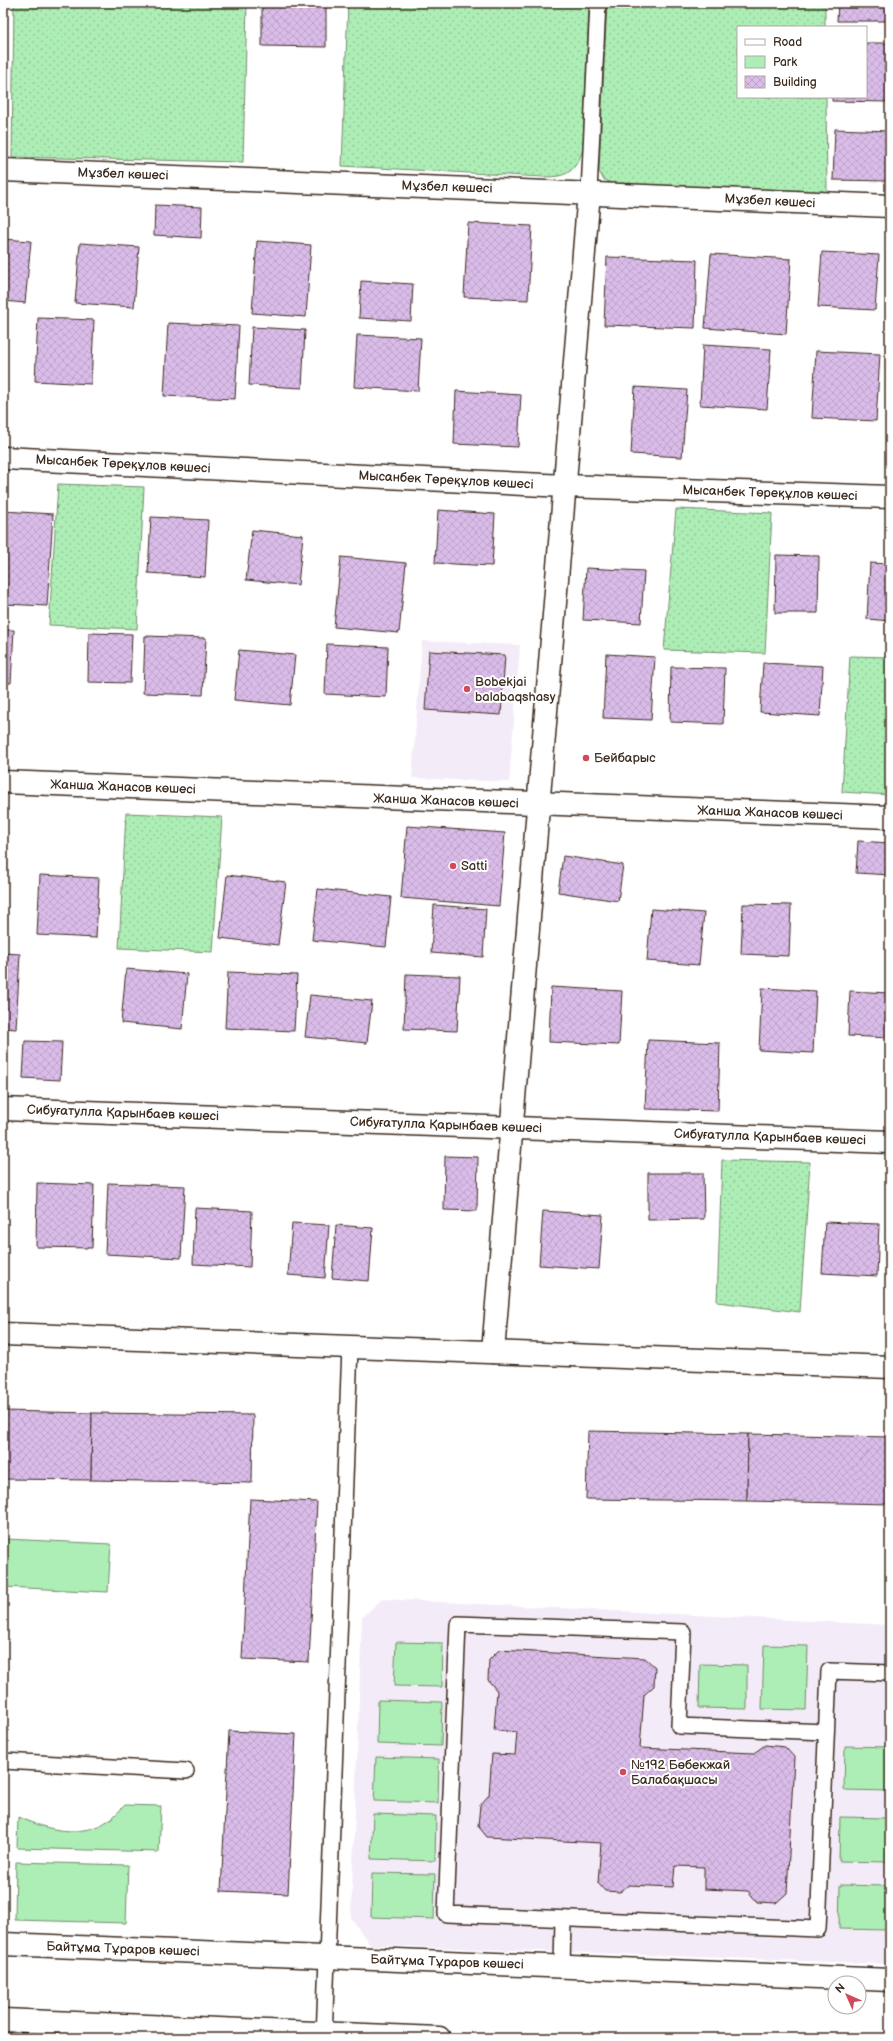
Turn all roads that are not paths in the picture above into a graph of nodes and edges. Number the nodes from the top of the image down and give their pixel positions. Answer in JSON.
{"nodes":[{"id":1,"x":598,"y":3,"type":"edge"},
{"id":2,"x":3,"y":170,"type":"edge"},
{"id":3,"x":589,"y":192,"type":"junction"},
{"id":4,"x":890,"y":206,"type":"edge"},
{"id":5,"x":3,"y":458,"type":"edge"},
{"id":6,"x":564,"y":486,"type":"junction"},
{"id":7,"x":890,"y":497,"type":"edge"},
{"id":8,"x":3,"y":782,"type":"edge"},
{"id":9,"x":539,"y":804,"type":"junction"},
{"id":10,"x":890,"y":817,"type":"edge"},
{"id":11,"x":3,"y":1108,"type":"edge"},
{"id":12,"x":511,"y":1128,"type":"junction"},
{"id":13,"x":890,"y":1142,"type":"edge"},
{"id":14,"x":3,"y":1334,"type":"edge"},
{"id":15,"x":350,"y":1347,"type":"junction"},
{"id":16,"x":493,"y":1352,"type":"junction"},
{"id":17,"x":890,"y":1367,"type":"edge"},
{"id":18,"x":890,"y":1673,"type":"edge"},
{"id":19,"x":826,"y":1732,"type":"junction"},
{"id":20,"x":3,"y":1761,"type":"edge"},
{"id":21,"x":186,"y":1771,"type":"dead end"},
{"id":22,"x":563,"y":1919,"type":"junction"},
{"id":23,"x":3,"y":1944,"type":"edge"},
{"id":24,"x":327,"y":1957,"type":"junction"},
{"id":25,"x":562,"y":1967,"type":"junction"},
{"id":26,"x":890,"y":1980,"type":"edge"},
{"id":27,"x":3,"y":2020,"type":"edge"},
{"id":28,"x":324,"y":2036,"type":"edge"},
{"id":29,"x":439,"y":2038,"type":"edge"}],
"edges":[{"from":1,"to":3,"type":"lane"},
{"from":2,"to":3,"type":"street","name":"Мұзбел көшесі"},
{"from":3,"to":4,"type":"street","name":"Мұзбел көшесі"},
{"from":3,"to":6,"type":"street"},
{"from":5,"to":6,"type":"street","name":"Мысанбек Төреқұлов көшесі"},
{"from":6,"to":7,"type":"street","name":"Мысанбек Төреқұлов көшесі"},
{"from":6,"to":9,"type":"street"},
{"from":8,"to":9,"type":"street","name":"Жанша Жанасов көшесі"},
{"from":9,"to":10,"type":"street","name":"Жанша Жанасов көшесі"},
{"from":9,"to":12,"type":"street"},
{"from":11,"to":12,"type":"street","name":"Сибуғатулла Қарынбаев көшесі"},
{"from":12,"to":13,"type":"street","name":"Сибуғатулла Қарынбаев көшесі"},
{"from":12,"to":16,"type":"street"},
{"from":14,"to":15,"type":"street"},
{"from":15,"to":16,"type":"street"},
{"from":15,"to":24,"type":"lane"},
{"from":16,"to":17,"type":"street"},
{"from":18,"to":19,"type":"lane"},
{"from":19,"to":22,"type":"lane"},
{"from":19,"to":22,"type":"lane"},
{"from":20,"to":21,"type":"lane"},
{"from":22,"to":25,"type":"lane"},
{"from":23,"to":24,"type":"street","name":"Байтұма Тұраров көшесі"},
{"from":24,"to":25,"type":"street","name":"Байтұма Тұраров көшесі"},
{"from":24,"to":28,"type":"lane"},
{"from":25,"to":26,"type":"street","name":"Байтұма Тұраров көшесі"},
{"from":27,"to":28,"type":"street"},
{"from":28,"to":29,"type":"street"}]}
